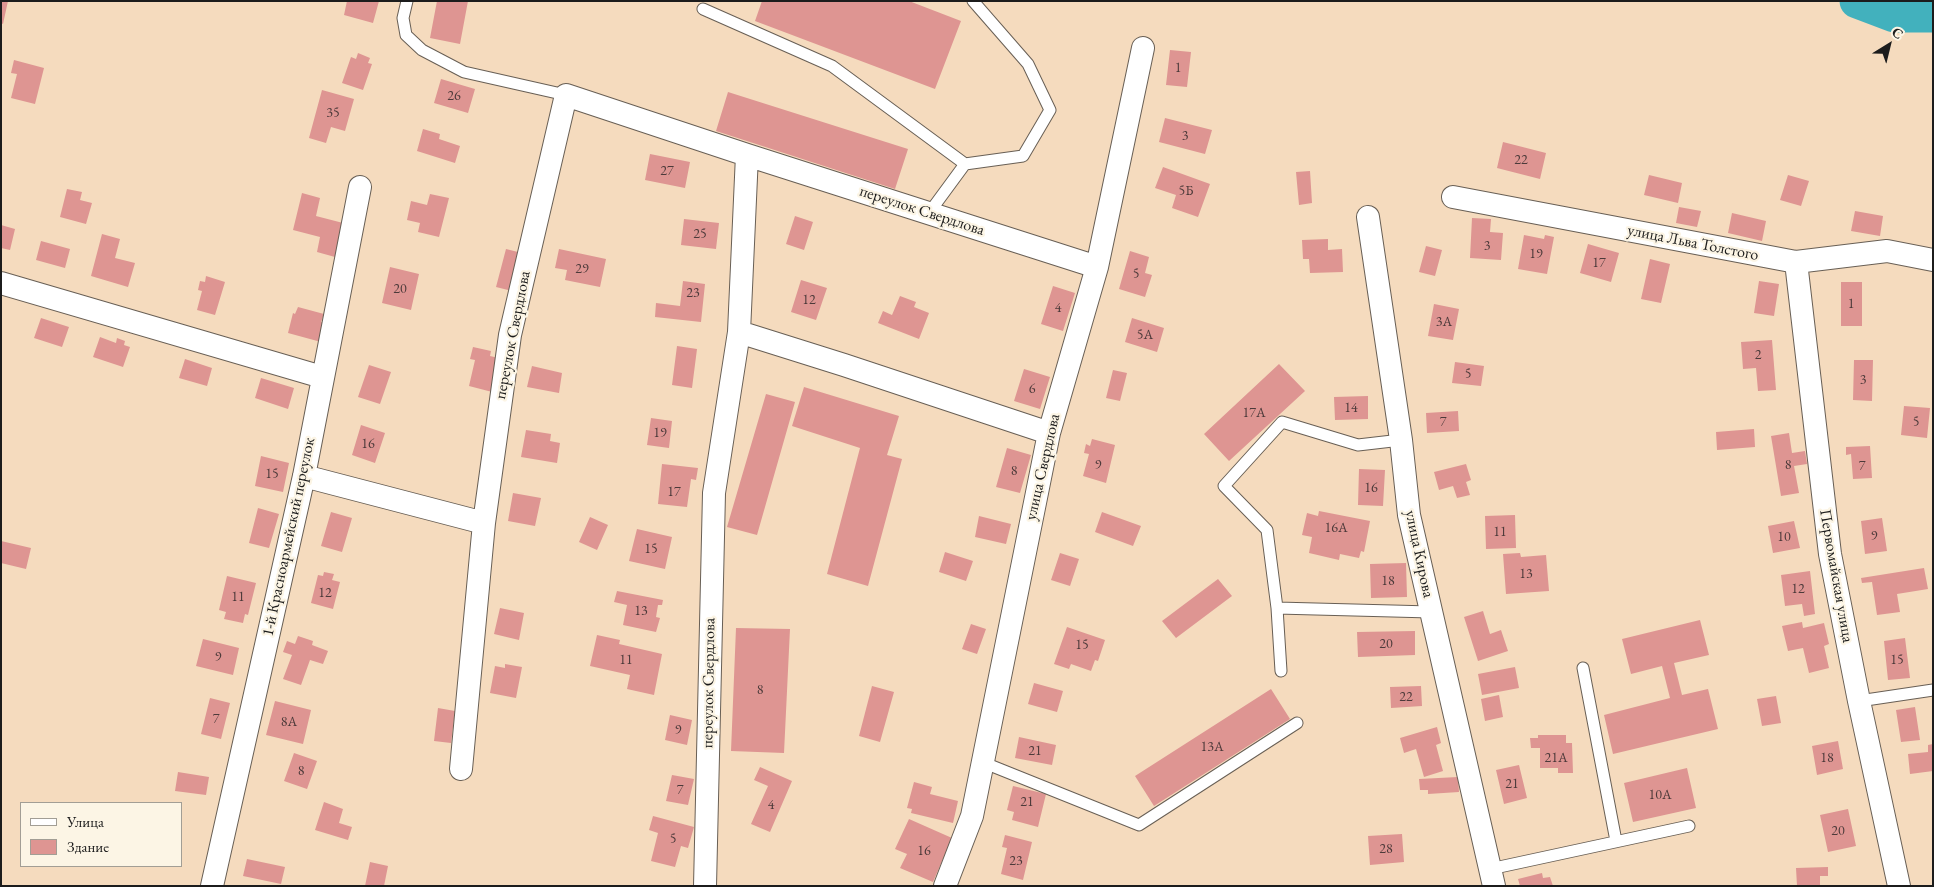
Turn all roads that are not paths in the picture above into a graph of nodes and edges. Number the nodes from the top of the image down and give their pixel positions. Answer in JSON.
{"nodes":[{"id":1,"x":407,"y":1,"type":"edge"},
{"id":2,"x":973,"y":1,"type":"edge"},
{"id":3,"x":703,"y":9,"type":"dead end"},
{"id":4,"x":1143,"y":48,"type":"dead end"},
{"id":5,"x":566,"y":94,"type":"junction"},
{"id":6,"x":747,"y":155,"type":"junction"},
{"id":7,"x":965,"y":164,"type":"junction"},
{"id":8,"x":360,"y":187,"type":"dead end"},
{"id":9,"x":1453,"y":197,"type":"dead end"},
{"id":10,"x":929,"y":213,"type":"junction"},
{"id":11,"x":1368,"y":217,"type":"dead end"},
{"id":12,"x":1933,"y":260,"type":"edge"},
{"id":13,"x":1796,"y":262,"type":"junction"},
{"id":14,"x":1098,"y":267,"type":"junction"},
{"id":15,"x":1,"y":283,"type":"edge"},
{"id":16,"x":739,"y":332,"type":"junction"},
{"id":17,"x":322,"y":377,"type":"junction"},
{"id":18,"x":1049,"y":433,"type":"junction"},
{"id":19,"x":1401,"y":440,"type":"junction"},
{"id":20,"x":304,"y":476,"type":"junction"},
{"id":21,"x":484,"y":524,"type":"junction"},
{"id":22,"x":1277,"y":608,"type":"junction"},
{"id":23,"x":1431,"y":612,"type":"junction"},
{"id":24,"x":1583,"y":668,"type":"dead end"},
{"id":25,"x":1281,"y":671,"type":"dead end"},
{"id":26,"x":1933,"y":690,"type":"edge"},
{"id":27,"x":1859,"y":700,"type":"junction"},
{"id":28,"x":1297,"y":723,"type":"dead end"},
{"id":29,"x":982,"y":762,"type":"junction"},
{"id":30,"x":461,"y":769,"type":"dead end"},
{"id":31,"x":1690,"y":826,"type":"dead end"},
{"id":32,"x":1616,"y":842,"type":"junction"},
{"id":33,"x":1492,"y":877,"type":"edge"},
{"id":34,"x":212,"y":886,"type":"edge"},
{"id":35,"x":705,"y":886,"type":"edge"},
{"id":36,"x":945,"y":886,"type":"edge"},
{"id":37,"x":1899,"y":886,"type":"edge"}],
"edges":[{"from":1,"to":5,"type":"lane"},
{"from":2,"to":7,"type":"lane"},
{"from":3,"to":7,"type":"lane"},
{"from":4,"to":14,"type":"street","name":"улица Свердлова"},
{"from":5,"to":6,"type":"street","name":"переулок Свердлова"},
{"from":5,"to":21,"type":"street","name":"переулок Свердлова"},
{"from":6,"to":10,"type":"street","name":"переулок Свердлова"},
{"from":6,"to":16,"type":"street","name":"переулок Свердлова"},
{"from":7,"to":10,"type":"lane"},
{"from":8,"to":17,"type":"street","name":"1-й Красноармейский переулок"},
{"from":9,"to":13,"type":"street","name":"улица Льва Толстого"},
{"from":10,"to":14,"type":"street","name":"переулок Свердлова"},
{"from":11,"to":19,"type":"street","name":"улица Кирова"},
{"from":12,"to":13,"type":"street","name":"улица Льва Толстого"},
{"from":13,"to":27,"type":"street","name":"Первомайская улица"},
{"from":14,"to":18,"type":"street","name":"улица Свердлова"},
{"from":15,"to":17,"type":"street"},
{"from":16,"to":18,"type":"street"},
{"from":16,"to":35,"type":"street","name":"переулок Свердлова"},
{"from":17,"to":20,"type":"street","name":"1-й Красноармейский переулок"},
{"from":18,"to":29,"type":"street","name":"улица Свердлова"},
{"from":19,"to":22,"type":"lane"},
{"from":19,"to":23,"type":"street","name":"улица Кирова"},
{"from":20,"to":21,"type":"street"},
{"from":20,"to":34,"type":"street","name":"1-й Красноармейский переулок"},
{"from":21,"to":30,"type":"street","name":"переулок Свердлова"},
{"from":22,"to":23,"type":"lane"},
{"from":22,"to":25,"type":"lane"},
{"from":23,"to":33,"type":"street","name":"улица Кирова"},
{"from":24,"to":32,"type":"lane"},
{"from":26,"to":27,"type":"lane"},
{"from":27,"to":37,"type":"street","name":"Первомайская улица"},
{"from":28,"to":29,"type":"lane"},
{"from":29,"to":36,"type":"street","name":"улица Свердлова"},
{"from":31,"to":32,"type":"lane"},
{"from":32,"to":33,"type":"lane"}]}
